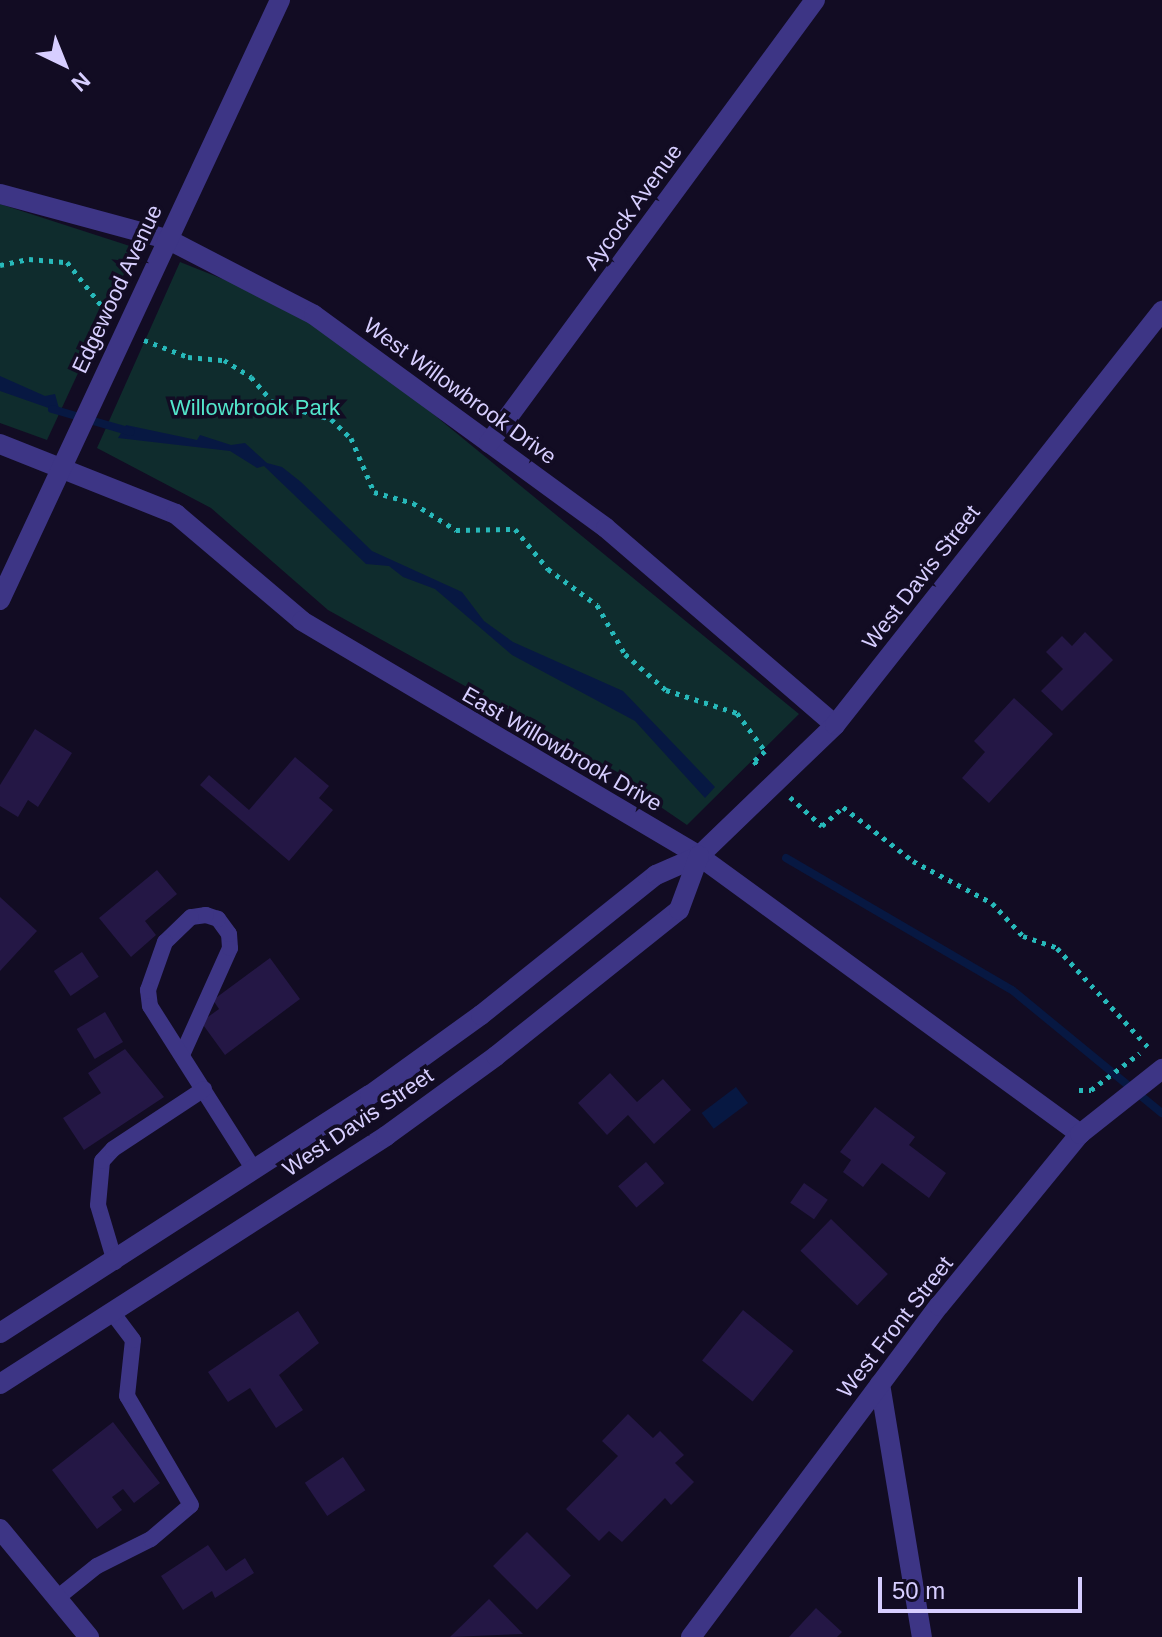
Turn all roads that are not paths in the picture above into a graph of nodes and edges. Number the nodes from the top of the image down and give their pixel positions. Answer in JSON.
{"nodes":[{"id":1,"x":280,"y":0,"type":"edge"},
{"id":2,"x":815,"y":0,"type":"edge"},
{"id":3,"x":0,"y":194,"type":"edge"},
{"id":4,"x":167,"y":239,"type":"junction"},
{"id":5,"x":1162,"y":311,"type":"edge"},
{"id":6,"x":489,"y":443,"type":"junction"},
{"id":7,"x":0,"y":444,"type":"edge"},
{"id":8,"x":63,"y":468,"type":"junction"},
{"id":9,"x":0,"y":600,"type":"edge"},
{"id":10,"x":835,"y":725,"type":"junction"},
{"id":11,"x":699,"y":856,"type":"junction"},
{"id":12,"x":182,"y":1055,"type":"junction"},
{"id":13,"x":1162,"y":1069,"type":"edge"},
{"id":14,"x":204,"y":1089,"type":"junction"},
{"id":15,"x":1080,"y":1134,"type":"junction"},
{"id":16,"x":252,"y":1167,"type":"junction"},
{"id":17,"x":115,"y":1262,"type":"junction"},
{"id":18,"x":113,"y":1313,"type":"junction"},
{"id":19,"x":0,"y":1333,"type":"edge"},
{"id":20,"x":0,"y":1384,"type":"edge"},
{"id":21,"x":880,"y":1384,"type":"junction"},
{"id":22,"x":0,"y":1529,"type":"edge"},
{"id":23,"x":57,"y":1598,"type":"junction"},
{"id":24,"x":89,"y":1637,"type":"edge"},
{"id":25,"x":691,"y":1637,"type":"edge"},
{"id":26,"x":922,"y":1637,"type":"edge"}],
"edges":[{"from":1,"to":4,"type":"street","name":"Edgewood Avenue"},
{"from":2,"to":6,"type":"street","name":"Aycock Avenue"},
{"from":3,"to":4,"type":"street","name":"West Willowbrook Drive"},
{"from":4,"to":6,"type":"street","name":"West Willowbrook Drive"},
{"from":4,"to":8,"type":"street","name":"Edgewood Avenue"},
{"from":5,"to":10,"type":"street","name":"West Davis Street"},
{"from":6,"to":10,"type":"street","name":"West Willowbrook Drive"},
{"from":7,"to":8,"type":"street","name":"East Willowbrook Drive"},
{"from":8,"to":9,"type":"street","name":"Edgewood Avenue"},
{"from":8,"to":11,"type":"street","name":"East Willowbrook Drive"},
{"from":10,"to":11,"type":"street","name":"West Davis Street"},
{"from":11,"to":15,"type":"street","name":"East Willowbrook Drive"},
{"from":11,"to":16,"type":"street","name":"West Davis Street"},
{"from":11,"to":18,"type":"street","name":"West Davis Street"},
{"from":12,"to":12,"type":"lane"},
{"from":12,"to":14,"type":"lane"},
{"from":13,"to":15,"type":"street","name":"West Front Street"},
{"from":14,"to":16,"type":"lane"},
{"from":14,"to":17,"type":"lane"},
{"from":15,"to":21,"type":"street","name":"West Front Street"},
{"from":16,"to":17,"type":"street","name":"West Davis Street"},
{"from":17,"to":19,"type":"street","name":"West Davis Street"},
{"from":18,"to":20,"type":"street","name":"West Davis Street"},
{"from":18,"to":23,"type":"lane"},
{"from":21,"to":25,"type":"street","name":"West Front Street"},
{"from":21,"to":26,"type":"street"},
{"from":22,"to":23,"type":"street"},
{"from":23,"to":24,"type":"street"}]}
